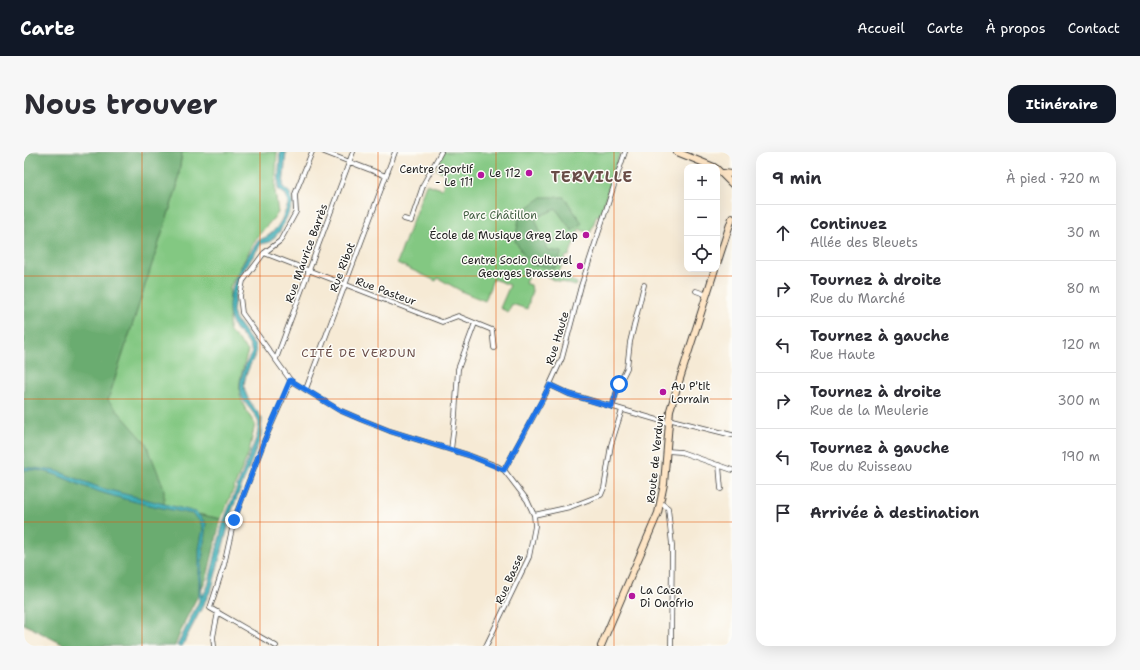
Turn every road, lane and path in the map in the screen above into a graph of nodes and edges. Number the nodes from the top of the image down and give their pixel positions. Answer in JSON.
{"nodes":[{"id":1,"x":312,"y":152,"type":"edge"},
{"id":2,"x":324,"y":152,"type":"edge"},
{"id":3,"x":353,"y":152,"type":"edge"},
{"id":4,"x":395,"y":152,"type":"edge"},
{"id":5,"x":435,"y":152,"type":"edge"},
{"id":6,"x":441,"y":152,"type":"edge"},
{"id":7,"x":625,"y":152,"type":"edge"},
{"id":8,"x":678,"y":152,"type":"edge"},
{"id":9,"x":438,"y":158,"type":"junction"},
{"id":10,"x":350,"y":161,"type":"junction"},
{"id":11,"x":707,"y":164,"type":"edge"},
{"id":12,"x":720,"y":171,"type":"edge"},
{"id":13,"x":723,"y":173,"type":"junction"},
{"id":14,"x":732,"y":174,"type":"edge"},
{"id":15,"x":386,"y":176,"type":"junction"},
{"id":16,"x":732,"y":182,"type":"edge"},
{"id":17,"x":732,"y":218,"type":"edge"},
{"id":18,"x":404,"y":219,"type":"dead end"},
{"id":19,"x":264,"y":253,"type":"junction"},
{"id":20,"x":720,"y":255,"type":"edge"},
{"id":21,"x":308,"y":272,"type":"junction"},
{"id":22,"x":714,"y":272,"type":"edge"},
{"id":23,"x":345,"y":285,"type":"junction"},
{"id":24,"x":644,"y":285,"type":"dead end"},
{"id":25,"x":696,"y":291,"type":"dead end"},
{"id":26,"x":707,"y":295,"type":"junction"},
{"id":27,"x":476,"y":323,"type":"junction"},
{"id":28,"x":494,"y":348,"type":"dead end"},
{"id":29,"x":276,"y":359,"type":"junction"},
{"id":30,"x":290,"y":380,"type":"junction"},
{"id":31,"x":550,"y":385,"type":"junction"},
{"id":32,"x":306,"y":389,"type":"junction"},
{"id":33,"x":612,"y":407,"type":"junction"},
{"id":34,"x":622,"y":410,"type":"junction"},
{"id":35,"x":668,"y":421,"type":"junction"},
{"id":36,"x":732,"y":435,"type":"edge"},
{"id":37,"x":451,"y":450,"type":"junction"},
{"id":38,"x":667,"y":451,"type":"junction"},
{"id":39,"x":719,"y":465,"type":"junction"},
{"id":40,"x":504,"y":470,"type":"junction"},
{"id":41,"x":732,"y":470,"type":"edge"},
{"id":42,"x":721,"y":489,"type":"dead end"},
{"id":43,"x":661,"y":503,"type":"junction"},
{"id":44,"x":534,"y":515,"type":"junction"},
{"id":45,"x":218,"y":612,"type":"junction"},
{"id":46,"x":214,"y":646,"type":"edge"},
{"id":47,"x":276,"y":646,"type":"edge"},
{"id":48,"x":486,"y":646,"type":"edge"},
{"id":49,"x":601,"y":646,"type":"edge"},
{"id":50,"x":670,"y":646,"type":"edge"}],
"edges":[{"from":1,"to":19,"type":"street"},
{"from":2,"to":10,"type":"street"},
{"from":3,"to":10,"type":"street","name":"Rue Maurice Barrès"},
{"from":4,"to":15,"type":"street","name":"Rue Ribot"},
{"from":5,"to":9,"type":"street"},
{"from":6,"to":9,"type":"street"},
{"from":7,"to":31,"type":"street","name":"Rue Haute"},
{"from":8,"to":11,"type":"main road"},
{"from":9,"to":18,"type":"street"},
{"from":10,"to":15,"type":"street"},
{"from":10,"to":21,"type":"street","name":"Rue Maurice Barrès"},
{"from":12,"to":13,"type":"main road"},
{"from":13,"to":14,"type":"main road"},
{"from":13,"to":16,"type":"main road"},
{"from":15,"to":23,"type":"street","name":"Rue Ribot"},
{"from":17,"to":20,"type":"main road"},
{"from":19,"to":21,"type":"street","name":"Rue Pasteur"},
{"from":19,"to":29,"type":"street"},
{"from":21,"to":23,"type":"street","name":"Rue Pasteur"},
{"from":21,"to":29,"type":"street","name":"Rue Maurice Barrès"},
{"from":22,"to":26,"type":"main road","name":"Route de Verdun"},
{"from":23,"to":27,"type":"street","name":"Rue Pasteur"},
{"from":23,"to":32,"type":"street","name":"Rue Ribot"},
{"from":24,"to":33,"type":"street"},
{"from":25,"to":26,"type":"street"},
{"from":26,"to":35,"type":"main road","name":"Route de Verdun"},
{"from":27,"to":28,"type":"street"},
{"from":27,"to":37,"type":"street"},
{"from":29,"to":30,"type":"street"},
{"from":30,"to":32,"type":"street"},
{"from":30,"to":45,"type":"street"},
{"from":31,"to":33,"type":"street"},
{"from":31,"to":40,"type":"street","name":"Rue Haute"},
{"from":32,"to":37,"type":"street"},
{"from":33,"to":34,"type":"street"},
{"from":34,"to":35,"type":"street"},
{"from":34,"to":44,"type":"street"},
{"from":35,"to":36,"type":"street"},
{"from":35,"to":38,"type":"main road","name":"Route de Verdun"},
{"from":37,"to":40,"type":"street"},
{"from":38,"to":39,"type":"street"},
{"from":38,"to":43,"type":"main road","name":"Route de Verdun"},
{"from":39,"to":41,"type":"street"},
{"from":39,"to":42,"type":"street"},
{"from":40,"to":44,"type":"street"},
{"from":43,"to":49,"type":"main road","name":"Route de Verdun"},
{"from":43,"to":50,"type":"street"},
{"from":44,"to":48,"type":"street","name":"Rue Basse"},
{"from":45,"to":46,"type":"street"},
{"from":45,"to":47,"type":"street"}]}
